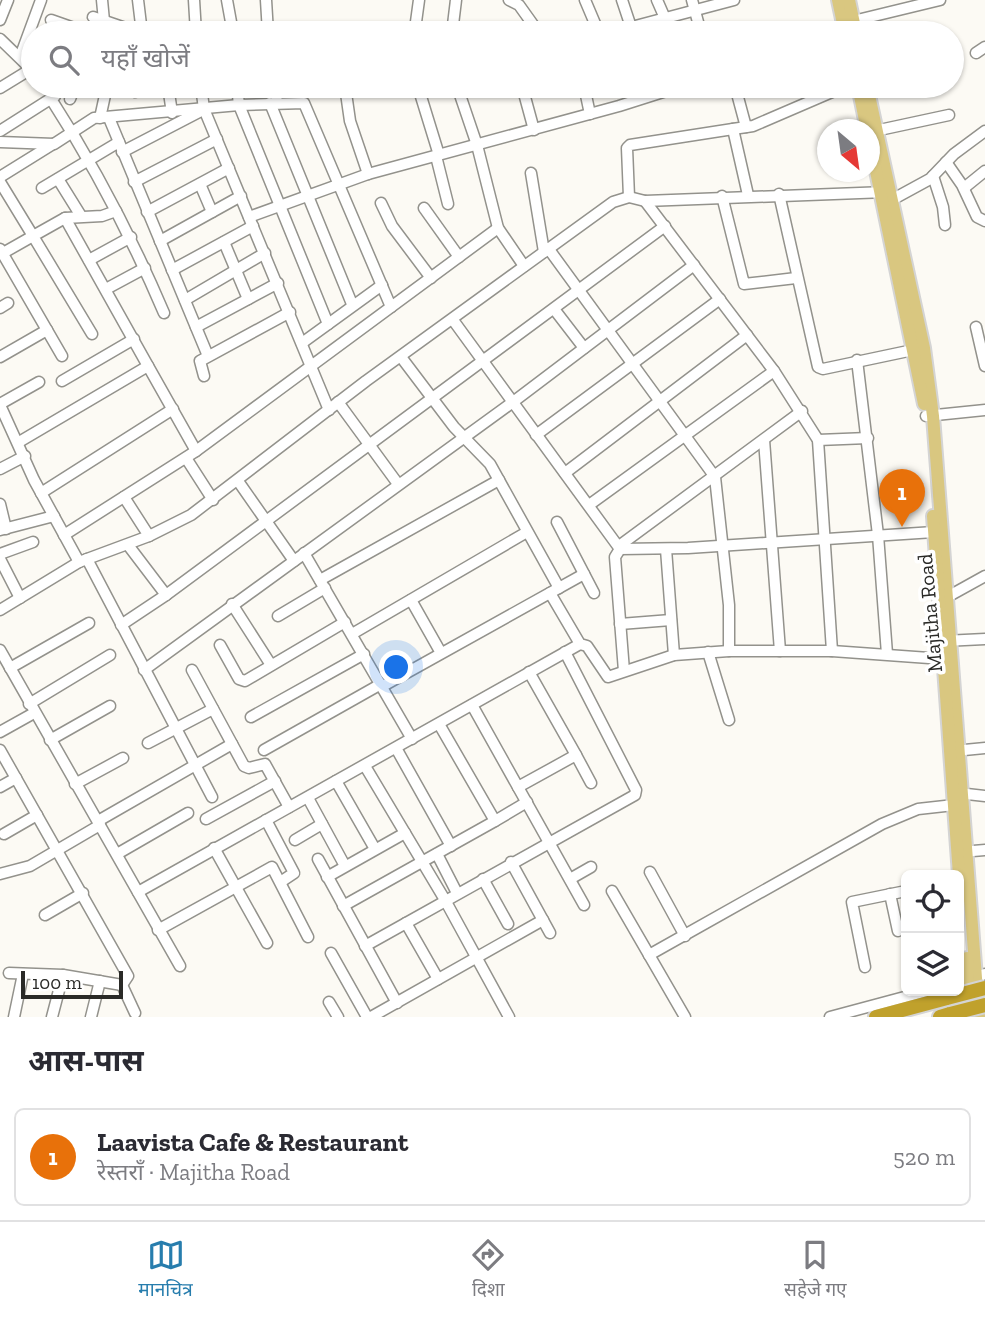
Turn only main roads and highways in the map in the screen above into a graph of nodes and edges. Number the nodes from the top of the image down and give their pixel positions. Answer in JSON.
{"nodes":[{"id":1,"x":838,"y":0,"type":"edge"},
{"id":2,"x":849,"y":0,"type":"edge"},
{"id":3,"x":847,"y":21,"type":"edge"},
{"id":4,"x":849,"y":21,"type":"edge"},
{"id":5,"x":861,"y":98,"type":"edge"},
{"id":6,"x":868,"y":98,"type":"edge"},
{"id":7,"x":868,"y":119,"type":"edge"},
{"id":8,"x":870,"y":119,"type":"edge"},
{"id":9,"x":880,"y":171,"type":"edge"},
{"id":10,"x":880,"y":176,"type":"edge"},
{"id":11,"x":886,"y":197,"type":"junction"},
{"id":12,"x":929,"y":416,"type":"junction"},
{"id":13,"x":947,"y":641,"type":"junction"},
{"id":14,"x":955,"y":751,"type":"junction"},
{"id":15,"x":962,"y":852,"type":"junction"},
{"id":16,"x":960,"y":870,"type":"edge"},
{"id":17,"x":964,"y":909,"type":"edge"},
{"id":18,"x":975,"y":980,"type":"edge"},
{"id":19,"x":985,"y":1005,"type":"edge"},
{"id":20,"x":945,"y":1016,"type":"edge"},
{"id":21,"x":876,"y":1017,"type":"edge"},
{"id":22,"x":969,"y":1017,"type":"edge"},
{"id":23,"x":979,"y":1017,"type":"edge"}],
"edges":[{"from":1,"to":3,"type":"main road"},
{"from":2,"to":4,"type":"main road"},
{"from":5,"to":7,"type":"main road","name":"Majitha Road"},
{"from":6,"to":8,"type":"main road","name":"Majitha Road"},
{"from":9,"to":11,"type":"main road","name":"Majitha Road"},
{"from":10,"to":11,"type":"main road","name":"Majitha Road"},
{"from":11,"to":12,"type":"main road","name":"Majitha Road"},
{"from":11,"to":12,"type":"main road","name":"Majitha Road"},
{"from":12,"to":13,"type":"main road","name":"Majitha Road"},
{"from":12,"to":13,"type":"main road","name":"Majitha Road"},
{"from":13,"to":14,"type":"main road","name":"Majitha Road"},
{"from":13,"to":14,"type":"main road","name":"Majitha Road"},
{"from":14,"to":15,"type":"main road","name":"Majitha Road"},
{"from":15,"to":16,"type":"main road","name":"Majitha Road"},
{"from":15,"to":18,"type":"main road","name":"Majitha Road"},
{"from":17,"to":18,"type":"main road","name":"Majitha Road"},
{"from":18,"to":21,"type":"highway","bridge":true},
{"from":18,"to":22,"type":"main road","name":"Majitha Road"},
{"from":18,"to":23,"type":"main road","name":"Majitha Road"},
{"from":19,"to":20,"type":"highway","bridge":true}]}
